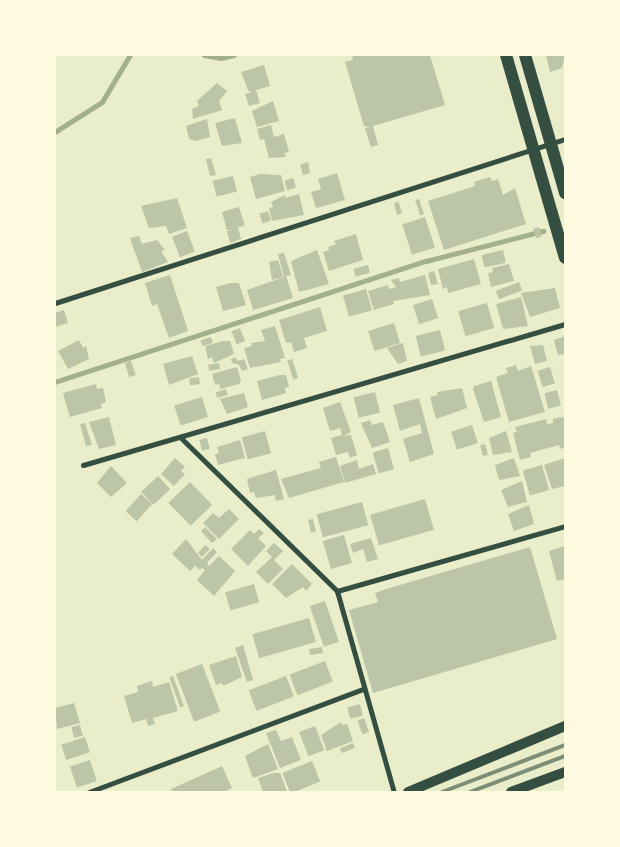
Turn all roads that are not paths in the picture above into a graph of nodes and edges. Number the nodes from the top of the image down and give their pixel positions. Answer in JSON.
{"nodes":[{"id":1,"x":506,"y":55,"type":"edge"},
{"id":2,"x":525,"y":55,"type":"edge"},
{"id":3,"x":565,"y":139,"type":"edge"},
{"id":4,"x":550,"y":144,"type":"junction"},
{"id":5,"x":533,"y":150,"type":"junction"},
{"id":6,"x":565,"y":193,"type":"edge"},
{"id":7,"x":565,"y":258,"type":"edge"},
{"id":8,"x":55,"y":303,"type":"edge"},
{"id":9,"x":565,"y":324,"type":"edge"},
{"id":10,"x":180,"y":438,"type":"junction"},
{"id":11,"x":83,"y":465,"type":"dead end"},
{"id":12,"x":565,"y":526,"type":"edge"},
{"id":13,"x":337,"y":591,"type":"junction"},
{"id":14,"x":362,"y":689,"type":"junction"},
{"id":15,"x":565,"y":726,"type":"edge"},
{"id":16,"x":565,"y":772,"type":"edge"},
{"id":17,"x":89,"y":792,"type":"edge"},
{"id":18,"x":394,"y":792,"type":"edge"},
{"id":19,"x":408,"y":792,"type":"edge"},
{"id":20,"x":511,"y":792,"type":"edge"}],
"edges":[{"from":1,"to":5,"type":"main road"},
{"from":2,"to":4,"type":"main road"},
{"from":3,"to":4,"type":"street"},
{"from":4,"to":5,"type":"street"},
{"from":4,"to":6,"type":"main road"},
{"from":5,"to":7,"type":"main road"},
{"from":5,"to":8,"type":"street"},
{"from":9,"to":10,"type":"street"},
{"from":10,"to":11,"type":"street"},
{"from":10,"to":13,"type":"street"},
{"from":12,"to":13,"type":"street"},
{"from":13,"to":14,"type":"street"},
{"from":14,"to":17,"type":"street"},
{"from":14,"to":18,"type":"street"},
{"from":15,"to":19,"type":"main road"},
{"from":16,"to":20,"type":"main road"}]}
